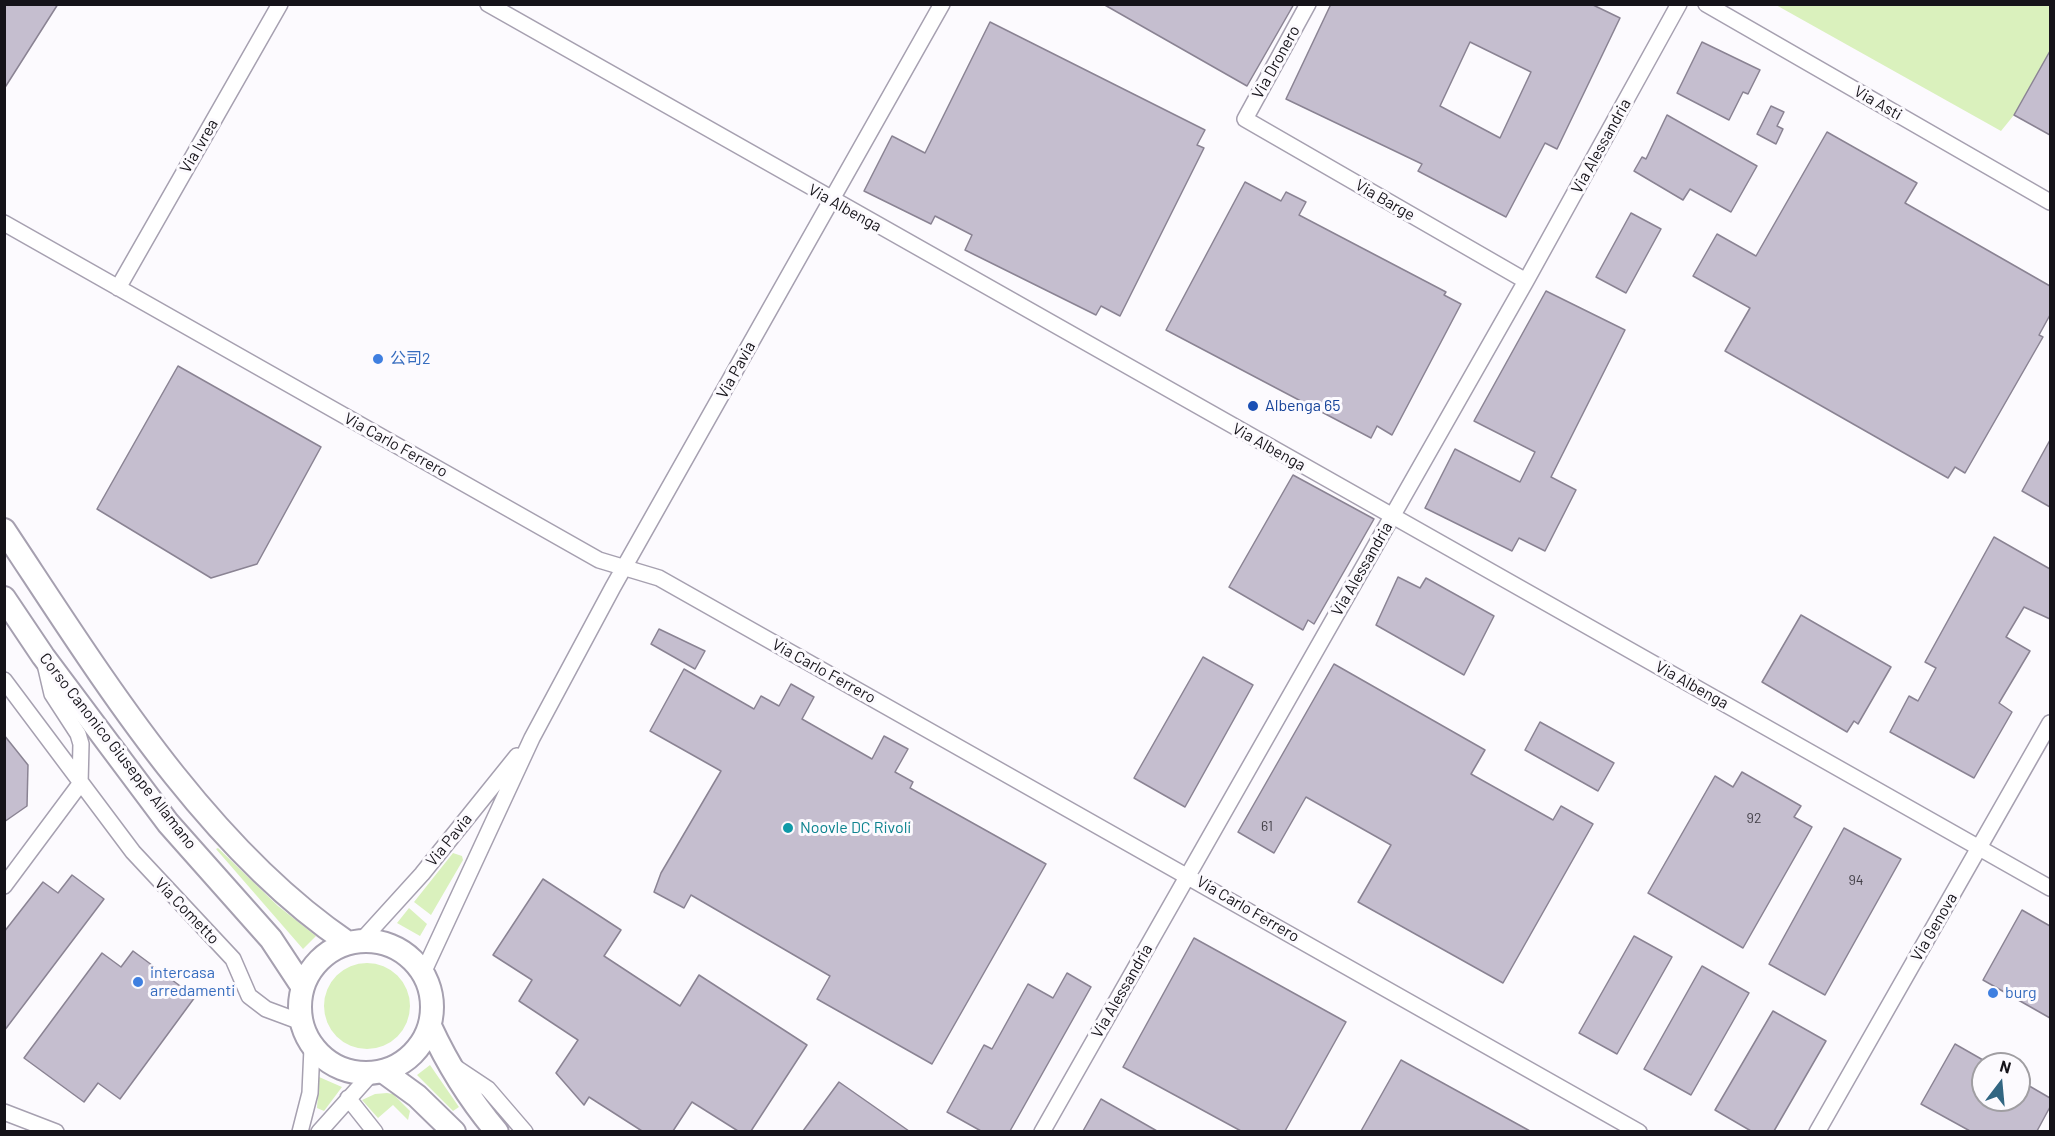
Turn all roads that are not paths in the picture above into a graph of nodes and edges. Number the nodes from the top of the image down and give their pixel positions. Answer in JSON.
{"nodes":[{"id":1,"x":280,"y":4,"type":"edge"},
{"id":2,"x":488,"y":4,"type":"edge"},
{"id":3,"x":942,"y":4,"type":"edge"},
{"id":4,"x":1308,"y":4,"type":"edge"},
{"id":5,"x":1679,"y":4,"type":"edge"},
{"id":6,"x":1706,"y":4,"type":"edge"},
{"id":7,"x":1245,"y":119,"type":"joint"},
{"id":8,"x":832,"y":201,"type":"junction"},
{"id":9,"x":2050,"y":201,"type":"edge"},
{"id":10,"x":4,"y":223,"type":"edge"},
{"id":11,"x":1526,"y":281,"type":"junction"},
{"id":12,"x":118,"y":288,"type":"junction"},
{"id":13,"x":1392,"y":517,"type":"junction"},
{"id":14,"x":4,"y":530,"type":"edge"},
{"id":15,"x":624,"y":567,"type":"junction"},
{"id":16,"x":4,"y":598,"type":"edge"},
{"id":17,"x":43,"y":656,"type":"junction"},
{"id":18,"x":4,"y":680,"type":"edge"},
{"id":19,"x":2050,"y":723,"type":"edge"},
{"id":20,"x":532,"y":738,"type":"junction"},
{"id":21,"x":80,"y":784,"type":"junction"},
{"id":22,"x":1980,"y":848,"type":"junction"},
{"id":23,"x":1188,"y":875,"type":"junction"},
{"id":24,"x":4,"y":886,"type":"edge"},
{"id":25,"x":2050,"y":888,"type":"edge"},
{"id":26,"x":355,"y":941,"type":"junction"},
{"id":27,"x":423,"y":973,"type":"junction"},
{"id":28,"x":302,"y":986,"type":"junction"},
{"id":29,"x":301,"y":1022,"type":"junction"},
{"id":30,"x":430,"y":1026,"type":"junction"},
{"id":31,"x":312,"y":1048,"type":"junction"},
{"id":32,"x":446,"y":1061,"type":"junction"},
{"id":33,"x":377,"y":1073,"type":"junction"},
{"id":34,"x":348,"y":1098,"type":"junction"},
{"id":35,"x":4,"y":1112,"type":"edge"},
{"id":36,"x":56,"y":1131,"type":"edge"},
{"id":37,"x":300,"y":1131,"type":"edge"},
{"id":38,"x":319,"y":1131,"type":"edge"},
{"id":39,"x":375,"y":1131,"type":"edge"},
{"id":40,"x":454,"y":1131,"type":"edge"},
{"id":41,"x":497,"y":1131,"type":"edge"},
{"id":42,"x":525,"y":1131,"type":"edge"},
{"id":43,"x":1042,"y":1131,"type":"edge"},
{"id":44,"x":1640,"y":1131,"type":"edge"},
{"id":45,"x":1817,"y":1131,"type":"edge"}],
"edges":[{"from":1,"to":12,"type":"street","name":"Via Ivrea"},
{"from":2,"to":8,"type":"street","name":"Via Albenga"},
{"from":3,"to":8,"type":"street","name":"Via Pavia"},
{"from":4,"to":7,"type":"street","name":"Via Dronero"},
{"from":5,"to":11,"type":"street","name":"Via Alessandria"},
{"from":6,"to":9,"type":"street","name":"Via Asti"},
{"from":7,"to":11,"type":"street","name":"Via Barge"},
{"from":8,"to":13,"type":"street","name":"Via Albenga"},
{"from":8,"to":15,"type":"street","name":"Via Pavia"},
{"from":10,"to":12,"type":"street","name":"Via Carlo Ferrero"},
{"from":11,"to":13,"type":"street","name":"Via Alessandria"},
{"from":12,"to":15,"type":"street","name":"Via Carlo Ferrero"},
{"from":13,"to":22,"type":"street","name":"Via Albenga"},
{"from":13,"to":23,"type":"street","name":"Via Alessandria"},
{"from":14,"to":26,"type":"main road","name":"Corso Canonico Giuseppe Allamano"},
{"from":15,"to":20,"type":"street","name":"Via Pavia"},
{"from":15,"to":23,"type":"street","name":"Via Carlo Ferrero"},
{"from":16,"to":17,"type":"main road","name":"Corso Canonico Giuseppe Allamano"},
{"from":17,"to":21,"type":"street"},
{"from":17,"to":28,"type":"main road","name":"Corso Canonico Giuseppe Allamano"},
{"from":18,"to":21,"type":"street","name":"Via Cometto"},
{"from":19,"to":22,"type":"street","name":"Via Genova"},
{"from":20,"to":26,"type":"street","name":"Via Pavia"},
{"from":20,"to":27,"type":"street","name":"Via Pavia"},
{"from":21,"to":24,"type":"street"},
{"from":21,"to":29,"type":"street","name":"Via Cometto"},
{"from":22,"to":25,"type":"street","name":"Via Albenga"},
{"from":22,"to":45,"type":"street","name":"Via Genova"},
{"from":23,"to":43,"type":"street","name":"Via Alessandria"},
{"from":23,"to":44,"type":"street","name":"Via Carlo Ferrero"},
{"from":26,"to":27,"type":"main road"},
{"from":26,"to":28,"type":"main road"},
{"from":27,"to":30,"type":"main road"},
{"from":28,"to":29,"type":"main road"},
{"from":29,"to":31,"type":"main road"},
{"from":30,"to":32,"type":"main road"},
{"from":30,"to":33,"type":"main road"},
{"from":31,"to":33,"type":"main road"},
{"from":31,"to":37,"type":"street"},
{"from":32,"to":41,"type":"main road"},
{"from":32,"to":42,"type":"street"},
{"from":33,"to":34,"type":"street"},
{"from":33,"to":40,"type":"main road"},
{"from":34,"to":38,"type":"street"},
{"from":34,"to":39,"type":"street"},
{"from":35,"to":36,"type":"street"}]}
